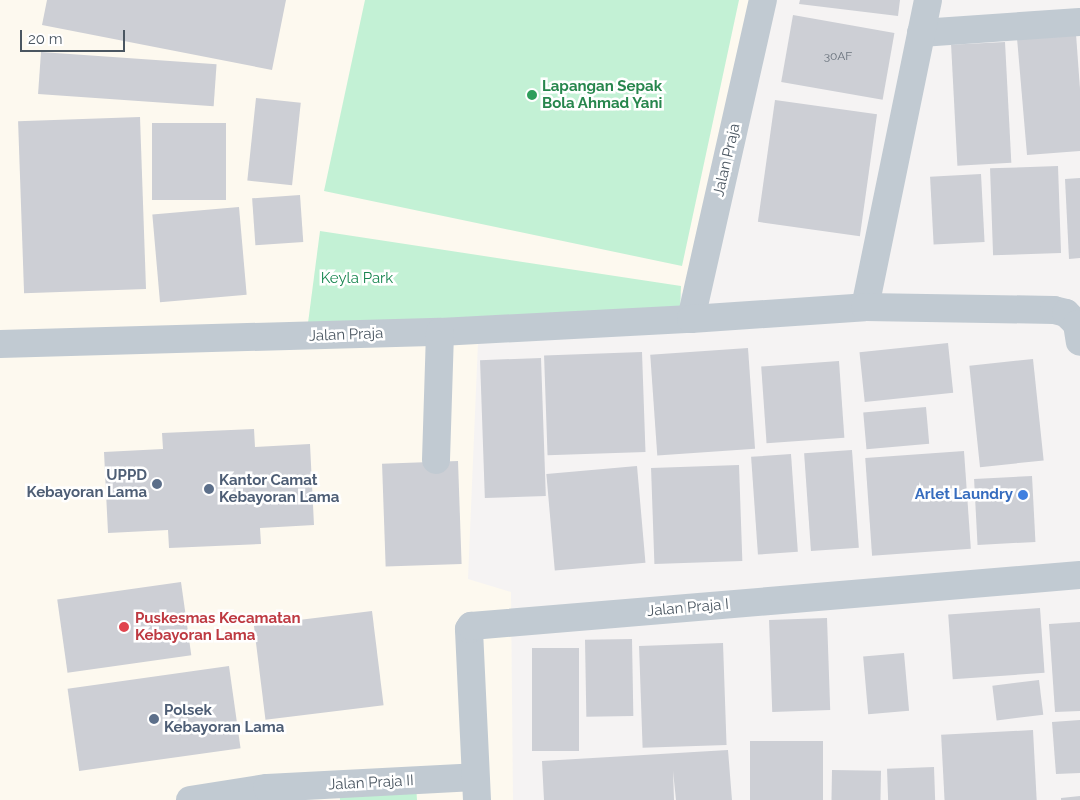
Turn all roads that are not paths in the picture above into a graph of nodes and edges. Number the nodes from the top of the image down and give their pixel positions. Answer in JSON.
{"nodes":[{"id":1,"x":763,"y":0,"type":"edge"},
{"id":2,"x":928,"y":0,"type":"edge"},
{"id":3,"x":1080,"y":22,"type":"edge"},
{"id":4,"x":922,"y":33,"type":"junction"},
{"id":5,"x":865,"y":307,"type":"junction"},
{"id":6,"x":691,"y":319,"type":"junction"},
{"id":7,"x":440,"y":332,"type":"junction"},
{"id":8,"x":1080,"y":342,"type":"edge"},
{"id":9,"x":0,"y":344,"type":"edge"},
{"id":10,"x":436,"y":460,"type":"dead end"},
{"id":11,"x":1080,"y":575,"type":"edge"},
{"id":12,"x":476,"y":788,"type":"edge"},
{"id":13,"x":269,"y":794,"type":"edge"},
{"id":14,"x":190,"y":800,"type":"edge"}],
"edges":[{"from":1,"to":6,"type":"street","name":"Jalan Praja"},
{"from":2,"to":4,"type":"street"},
{"from":3,"to":4,"type":"street"},
{"from":4,"to":5,"type":"street"},
{"from":5,"to":6,"type":"street","name":"Jalan Praja"},
{"from":5,"to":8,"type":"street","name":"Jalan Praja"},
{"from":6,"to":7,"type":"street","name":"Jalan Praja"},
{"from":7,"to":9,"type":"street","name":"Jalan Praja"},
{"from":7,"to":10,"type":"street"},
{"from":11,"to":12,"type":"street","name":"Jalan Praja I"},
{"from":12,"to":13,"type":"street","name":"Jalan Praja II"},
{"from":13,"to":14,"type":"street","name":"Jalan Praja II"}]}
